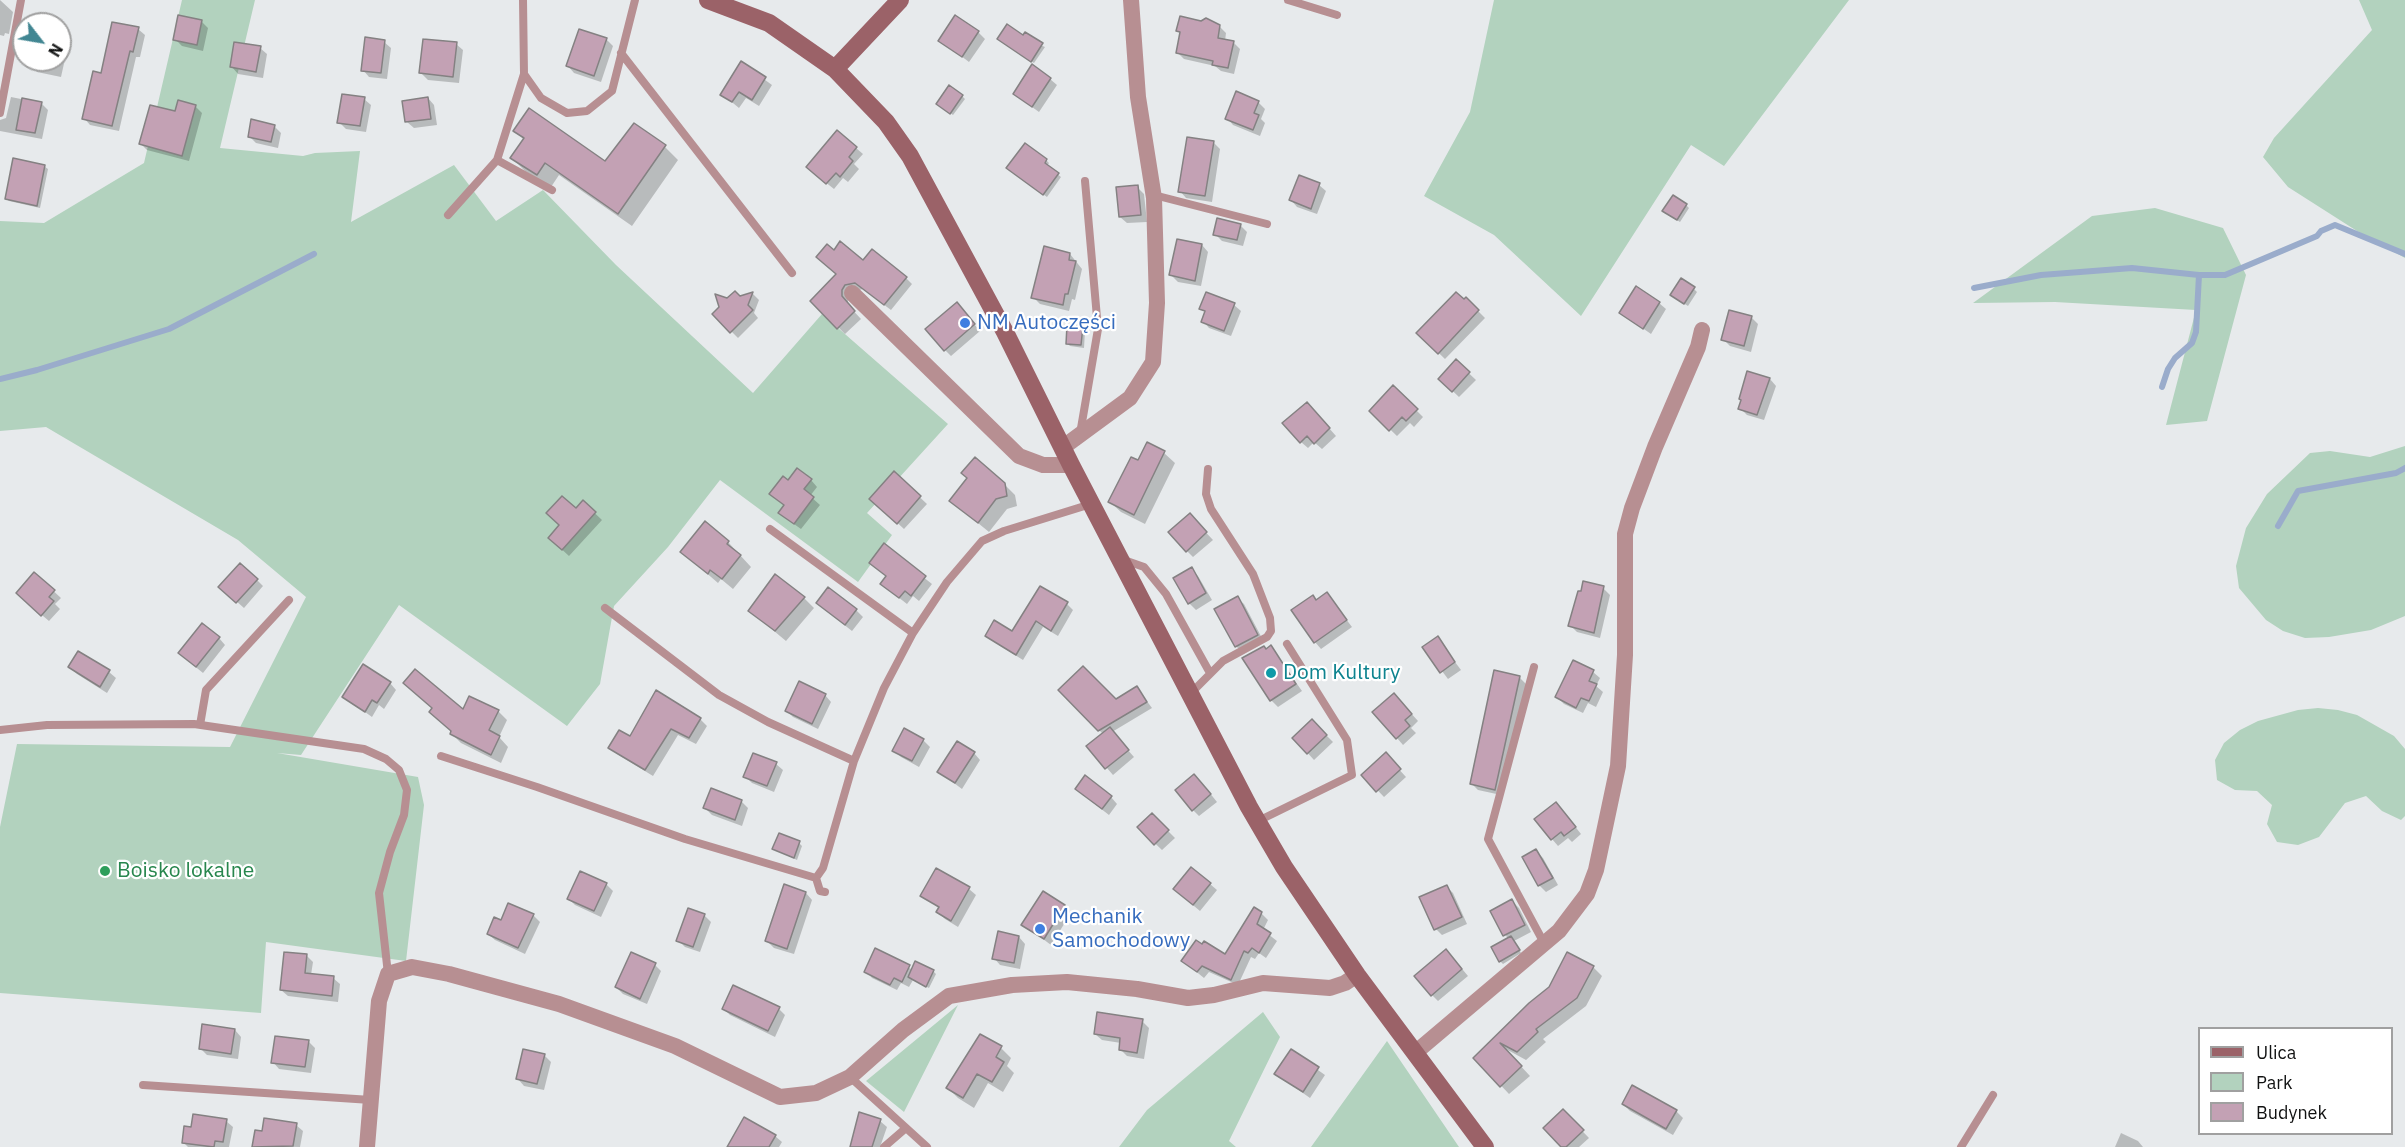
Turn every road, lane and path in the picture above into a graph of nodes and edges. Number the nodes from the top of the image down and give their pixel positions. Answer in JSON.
{"nodes":[{"id":1,"x":21,"y":0,"type":"edge"},
{"id":2,"x":523,"y":0,"type":"edge"},
{"id":3,"x":635,"y":0,"type":"edge"},
{"id":4,"x":708,"y":0,"type":"edge"},
{"id":5,"x":900,"y":0,"type":"edge"},
{"id":6,"x":1131,"y":0,"type":"edge"},
{"id":7,"x":1288,"y":0,"type":"edge"},
{"id":8,"x":1337,"y":15,"type":"dead end"},
{"id":9,"x":621,"y":53,"type":"junction"},
{"id":10,"x":835,"y":69,"type":"junction"},
{"id":11,"x":524,"y":74,"type":"junction"},
{"id":12,"x":0,"y":113,"type":"edge"},
{"id":13,"x":497,"y":160,"type":"junction"},
{"id":14,"x":1085,"y":182,"type":"dead end"},
{"id":15,"x":552,"y":190,"type":"dead end"},
{"id":16,"x":1154,"y":195,"type":"junction"},
{"id":17,"x":448,"y":215,"type":"dead end"},
{"id":18,"x":1267,"y":224,"type":"dead end"},
{"id":19,"x":792,"y":273,"type":"dead end"},
{"id":20,"x":852,"y":293,"type":"dead end"},
{"id":21,"x":1702,"y":330,"type":"dead end"},
{"id":22,"x":1080,"y":435,"type":"junction"},
{"id":23,"x":1062,"y":448,"type":"junction"},
{"id":24,"x":1071,"y":465,"type":"junction"},
{"id":25,"x":1208,"y":469,"type":"dead end"},
{"id":26,"x":1091,"y":504,"type":"junction"},
{"id":27,"x":770,"y":529,"type":"dead end"},
{"id":28,"x":1119,"y":558,"type":"junction"},
{"id":29,"x":289,"y":600,"type":"dead end"},
{"id":30,"x":605,"y":608,"type":"dead end"},
{"id":31,"x":913,"y":633,"type":"junction"},
{"id":32,"x":1287,"y":645,"type":"dead end"},
{"id":33,"x":1534,"y":667,"type":"dead end"},
{"id":34,"x":1210,"y":673,"type":"junction"},
{"id":35,"x":1190,"y":693,"type":"junction"},
{"id":36,"x":200,"y":725,"type":"junction"},
{"id":37,"x":0,"y":730,"type":"edge"},
{"id":38,"x":441,"y":756,"type":"dead end"},
{"id":39,"x":854,"y":761,"type":"junction"},
{"id":40,"x":1258,"y":821,"type":"junction"},
{"id":41,"x":816,"y":878,"type":"junction"},
{"id":42,"x":825,"y":892,"type":"dead end"},
{"id":43,"x":1544,"y":943,"type":"junction"},
{"id":44,"x":388,"y":974,"type":"junction"},
{"id":45,"x":1357,"y":975,"type":"junction"},
{"id":46,"x":1416,"y":1052,"type":"junction"},
{"id":47,"x":850,"y":1077,"type":"junction"},
{"id":48,"x":143,"y":1084,"type":"dead end"},
{"id":49,"x":1993,"y":1095,"type":"dead end"},
{"id":50,"x":370,"y":1100,"type":"junction"},
{"id":51,"x":906,"y":1128,"type":"junction"},
{"id":52,"x":367,"y":1147,"type":"edge"},
{"id":53,"x":884,"y":1147,"type":"edge"},
{"id":54,"x":927,"y":1147,"type":"edge"},
{"id":55,"x":1485,"y":1147,"type":"edge"},
{"id":56,"x":1961,"y":1147,"type":"edge"}],
"edges":[{"from":1,"to":12,"type":"lane"},
{"from":2,"to":11,"type":"lane"},
{"from":3,"to":9,"type":"lane"},
{"from":4,"to":10,"type":"main road"},
{"from":5,"to":10,"type":"main road"},
{"from":6,"to":16,"type":"street"},
{"from":7,"to":8,"type":"lane"},
{"from":9,"to":11,"type":"lane"},
{"from":9,"to":19,"type":"lane"},
{"from":10,"to":23,"type":"main road"},
{"from":11,"to":13,"type":"lane"},
{"from":13,"to":15,"type":"lane"},
{"from":13,"to":17,"type":"lane"},
{"from":14,"to":22,"type":"lane"},
{"from":16,"to":18,"type":"lane"},
{"from":16,"to":22,"type":"street"},
{"from":20,"to":24,"type":"street"},
{"from":21,"to":43,"type":"street"},
{"from":22,"to":23,"type":"street"},
{"from":23,"to":24,"type":"main road"},
{"from":24,"to":26,"type":"main road"},
{"from":25,"to":34,"type":"lane"},
{"from":26,"to":28,"type":"main road"},
{"from":26,"to":31,"type":"lane"},
{"from":27,"to":31,"type":"lane"},
{"from":28,"to":34,"type":"lane"},
{"from":28,"to":35,"type":"main road"},
{"from":29,"to":36,"type":"lane"},
{"from":30,"to":39,"type":"lane"},
{"from":31,"to":39,"type":"lane"},
{"from":32,"to":40,"type":"lane"},
{"from":33,"to":43,"type":"lane"},
{"from":34,"to":35,"type":"lane"},
{"from":35,"to":40,"type":"main road"},
{"from":36,"to":37,"type":"lane"},
{"from":36,"to":44,"type":"lane"},
{"from":38,"to":41,"type":"lane"},
{"from":39,"to":41,"type":"lane"},
{"from":40,"to":45,"type":"main road"},
{"from":41,"to":42,"type":"lane"},
{"from":43,"to":46,"type":"street"},
{"from":44,"to":47,"type":"street"},
{"from":44,"to":50,"type":"street"},
{"from":45,"to":46,"type":"main road"},
{"from":45,"to":47,"type":"street"},
{"from":46,"to":55,"type":"main road"},
{"from":47,"to":51,"type":"lane"},
{"from":48,"to":50,"type":"lane"},
{"from":49,"to":56,"type":"lane"},
{"from":50,"to":52,"type":"street"},
{"from":51,"to":53,"type":"lane"},
{"from":51,"to":54,"type":"lane"}]}
